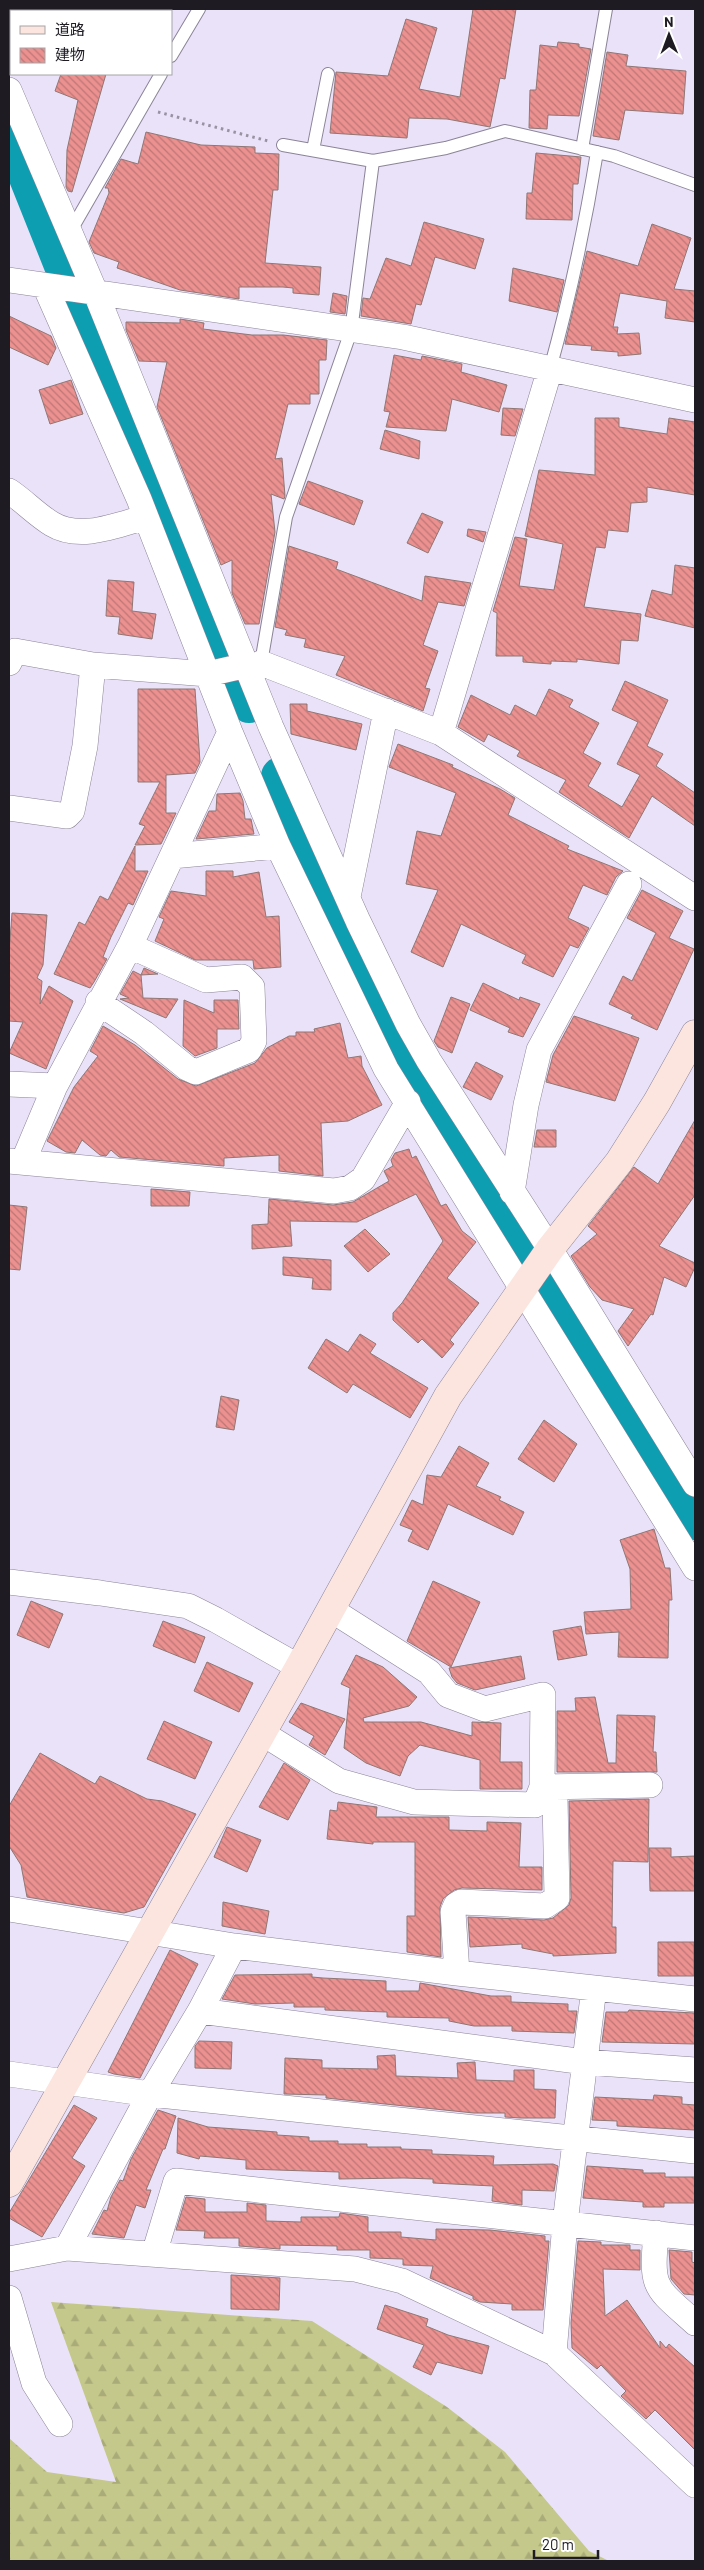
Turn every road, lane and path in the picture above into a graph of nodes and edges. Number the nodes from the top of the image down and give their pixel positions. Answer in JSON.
{"nodes":[{"id":1,"x":199,"y":9,"type":"edge"},
{"id":2,"x":606,"y":9,"type":"edge"},
{"id":3,"x":172,"y":54,"type":"edge"},
{"id":4,"x":328,"y":74,"type":"dead end"},
{"id":5,"x":160,"y":75,"type":"edge"},
{"id":6,"x":9,"y":90,"type":"edge"},
{"id":7,"x":142,"y":108,"type":"junction"},
{"id":8,"x":283,"y":145,"type":"joint"},
{"id":9,"x":582,"y":149,"type":"junction"},
{"id":10,"x":313,"y":150,"type":"junction"},
{"id":11,"x":597,"y":152,"type":"junction"},
{"id":12,"x":374,"y":162,"type":"junction"},
{"id":13,"x":695,"y":185,"type":"edge"},
{"id":14,"x":69,"y":232,"type":"junction"},
{"id":15,"x":9,"y":280,"type":"edge"},
{"id":16,"x":51,"y":287,"type":"junction"},
{"id":17,"x":96,"y":294,"type":"junction"},
{"id":18,"x":351,"y":331,"type":"junction"},
{"id":19,"x":550,"y":369,"type":"junction"},
{"id":20,"x":695,"y":400,"type":"edge"},
{"id":21,"x":9,"y":491,"type":"edge"},
{"id":22,"x":146,"y":518,"type":"junction"},
{"id":23,"x":9,"y":663,"type":"edge"},
{"id":24,"x":254,"y":664,"type":"junction"},
{"id":25,"x":93,"y":665,"type":"junction"},
{"id":26,"x":215,"y":673,"type":"junction"},
{"id":27,"x":386,"y":711,"type":"junction"},
{"id":28,"x":230,"y":732,"type":"junction"},
{"id":29,"x":441,"y":734,"type":"junction"},
{"id":30,"x":9,"y":808,"type":"edge"},
{"id":31,"x":278,"y":846,"type":"junction"},
{"id":32,"x":172,"y":856,"type":"junction"},
{"id":33,"x":629,"y":884,"type":"dead end"},
{"id":34,"x":348,"y":897,"type":"junction"},
{"id":35,"x":695,"y":898,"type":"edge"},
{"id":36,"x":130,"y":946,"type":"junction"},
{"id":37,"x":98,"y":1002,"type":"junction"},
{"id":38,"x":695,"y":1034,"type":"edge"},
{"id":39,"x":9,"y":1084,"type":"edge"},
{"id":40,"x":55,"y":1086,"type":"junction"},
{"id":41,"x":408,"y":1102,"type":"junction"},
{"id":42,"x":16,"y":1162,"type":"edge"},
{"id":43,"x":512,"y":1192,"type":"junction"},
{"id":44,"x":550,"y":1249,"type":"junction"},
{"id":45,"x":523,"y":1287,"type":"junction"},
{"id":46,"x":695,"y":1484,"type":"edge"},
{"id":47,"x":695,"y":1568,"type":"edge"},
{"id":48,"x":9,"y":1582,"type":"edge"},
{"id":49,"x":330,"y":1609,"type":"junction"},
{"id":50,"x":299,"y":1668,"type":"junction"},
{"id":51,"x":262,"y":1733,"type":"junction"},
{"id":52,"x":650,"y":1786,"type":"dead end"},
{"id":53,"x":542,"y":1787,"type":"junction"},
{"id":54,"x":9,"y":1909,"type":"edge"},
{"id":55,"x":149,"y":1933,"type":"junction"},
{"id":56,"x":234,"y":1946,"type":"junction"},
{"id":57,"x":457,"y":1973,"type":"junction"},
{"id":58,"x":594,"y":1988,"type":"junction"},
{"id":59,"x":695,"y":1999,"type":"edge"},
{"id":60,"x":200,"y":2011,"type":"junction"},
{"id":61,"x":585,"y":2062,"type":"junction"},
{"id":62,"x":695,"y":2070,"type":"edge"},
{"id":63,"x":9,"y":2074,"type":"edge"},
{"id":64,"x":66,"y":2082,"type":"junction"},
{"id":65,"x":150,"y":2094,"type":"junction"},
{"id":66,"x":575,"y":2137,"type":"junction"},
{"id":67,"x":695,"y":2151,"type":"edge"},
{"id":68,"x":9,"y":2183,"type":"edge"},
{"id":69,"x":565,"y":2223,"type":"junction"},
{"id":70,"x":656,"y":2233,"type":"junction"},
{"id":71,"x":695,"y":2238,"type":"edge"},
{"id":72,"x":67,"y":2248,"type":"junction"},
{"id":73,"x":154,"y":2254,"type":"junction"},
{"id":74,"x":9,"y":2259,"type":"edge"},
{"id":75,"x":9,"y":2298,"type":"edge"},
{"id":76,"x":695,"y":2322,"type":"edge"},
{"id":77,"x":554,"y":2353,"type":"junction"},
{"id":78,"x":60,"y":2424,"type":"dead end"},
{"id":79,"x":695,"y":2485,"type":"edge"}],
"edges":[{"from":1,"to":3,"type":"lane"},
{"from":2,"to":9,"type":"lane"},
{"from":4,"to":10,"type":"lane"},
{"from":5,"to":7,"type":"lane"},
{"from":6,"to":14,"type":"street"},
{"from":7,"to":8,"type":"path"},
{"from":7,"to":14,"type":"lane"},
{"from":8,"to":10,"type":"lane"},
{"from":9,"to":11,"type":"lane"},
{"from":9,"to":12,"type":"lane"},
{"from":10,"to":12,"type":"lane"},
{"from":11,"to":13,"type":"lane"},
{"from":11,"to":19,"type":"lane"},
{"from":12,"to":18,"type":"lane"},
{"from":14,"to":17,"type":"street"},
{"from":15,"to":16,"type":"street"},
{"from":16,"to":17,"type":"street"},
{"from":16,"to":22,"type":"street"},
{"from":17,"to":18,"type":"street"},
{"from":17,"to":24,"type":"street"},
{"from":18,"to":19,"type":"street"},
{"from":18,"to":24,"type":"lane"},
{"from":19,"to":20,"type":"street"},
{"from":19,"to":29,"type":"street"},
{"from":21,"to":22,"type":"street"},
{"from":22,"to":26,"type":"street"},
{"from":23,"to":25,"type":"street"},
{"from":24,"to":26,"type":"street"},
{"from":24,"to":27,"type":"street"},
{"from":24,"to":34,"type":"street"},
{"from":25,"to":26,"type":"street"},
{"from":25,"to":30,"type":"street"},
{"from":26,"to":28,"type":"street"},
{"from":27,"to":29,"type":"street"},
{"from":27,"to":34,"type":"street"},
{"from":28,"to":31,"type":"street"},
{"from":28,"to":32,"type":"street"},
{"from":29,"to":35,"type":"street"},
{"from":31,"to":32,"type":"street"},
{"from":31,"to":41,"type":"street"},
{"from":32,"to":36,"type":"street"},
{"from":33,"to":43,"type":"street"},
{"from":34,"to":43,"type":"street"},
{"from":36,"to":37,"type":"street"},
{"from":36,"to":37,"type":"street"},
{"from":37,"to":40,"type":"street"},
{"from":38,"to":44,"type":"street"},
{"from":39,"to":40,"type":"street"},
{"from":40,"to":42,"type":"street"},
{"from":41,"to":42,"type":"street"},
{"from":41,"to":45,"type":"street"},
{"from":43,"to":44,"type":"street"},
{"from":44,"to":45,"type":"street"},
{"from":44,"to":46,"type":"street"},
{"from":45,"to":47,"type":"street"},
{"from":45,"to":49,"type":"street"},
{"from":48,"to":50,"type":"street"},
{"from":49,"to":50,"type":"street"},
{"from":49,"to":53,"type":"street"},
{"from":50,"to":51,"type":"street"},
{"from":51,"to":53,"type":"street"},
{"from":51,"to":55,"type":"street"},
{"from":52,"to":53,"type":"street"},
{"from":53,"to":57,"type":"street"},
{"from":54,"to":55,"type":"street"},
{"from":55,"to":56,"type":"street"},
{"from":55,"to":64,"type":"street"},
{"from":56,"to":57,"type":"street"},
{"from":56,"to":60,"type":"street"},
{"from":57,"to":58,"type":"street"},
{"from":58,"to":59,"type":"street"},
{"from":58,"to":61,"type":"street"},
{"from":60,"to":61,"type":"street"},
{"from":60,"to":65,"type":"street"},
{"from":61,"to":62,"type":"street"},
{"from":61,"to":66,"type":"street"},
{"from":63,"to":64,"type":"street"},
{"from":64,"to":65,"type":"street"},
{"from":64,"to":68,"type":"street"},
{"from":65,"to":66,"type":"street"},
{"from":65,"to":72,"type":"street"},
{"from":66,"to":67,"type":"street"},
{"from":66,"to":69,"type":"street"},
{"from":69,"to":70,"type":"street"},
{"from":69,"to":73,"type":"street"},
{"from":69,"to":77,"type":"street"},
{"from":70,"to":71,"type":"street"},
{"from":70,"to":76,"type":"street"},
{"from":72,"to":73,"type":"street"},
{"from":72,"to":74,"type":"street"},
{"from":73,"to":77,"type":"street"},
{"from":75,"to":78,"type":"street"},
{"from":77,"to":79,"type":"street"}]}
